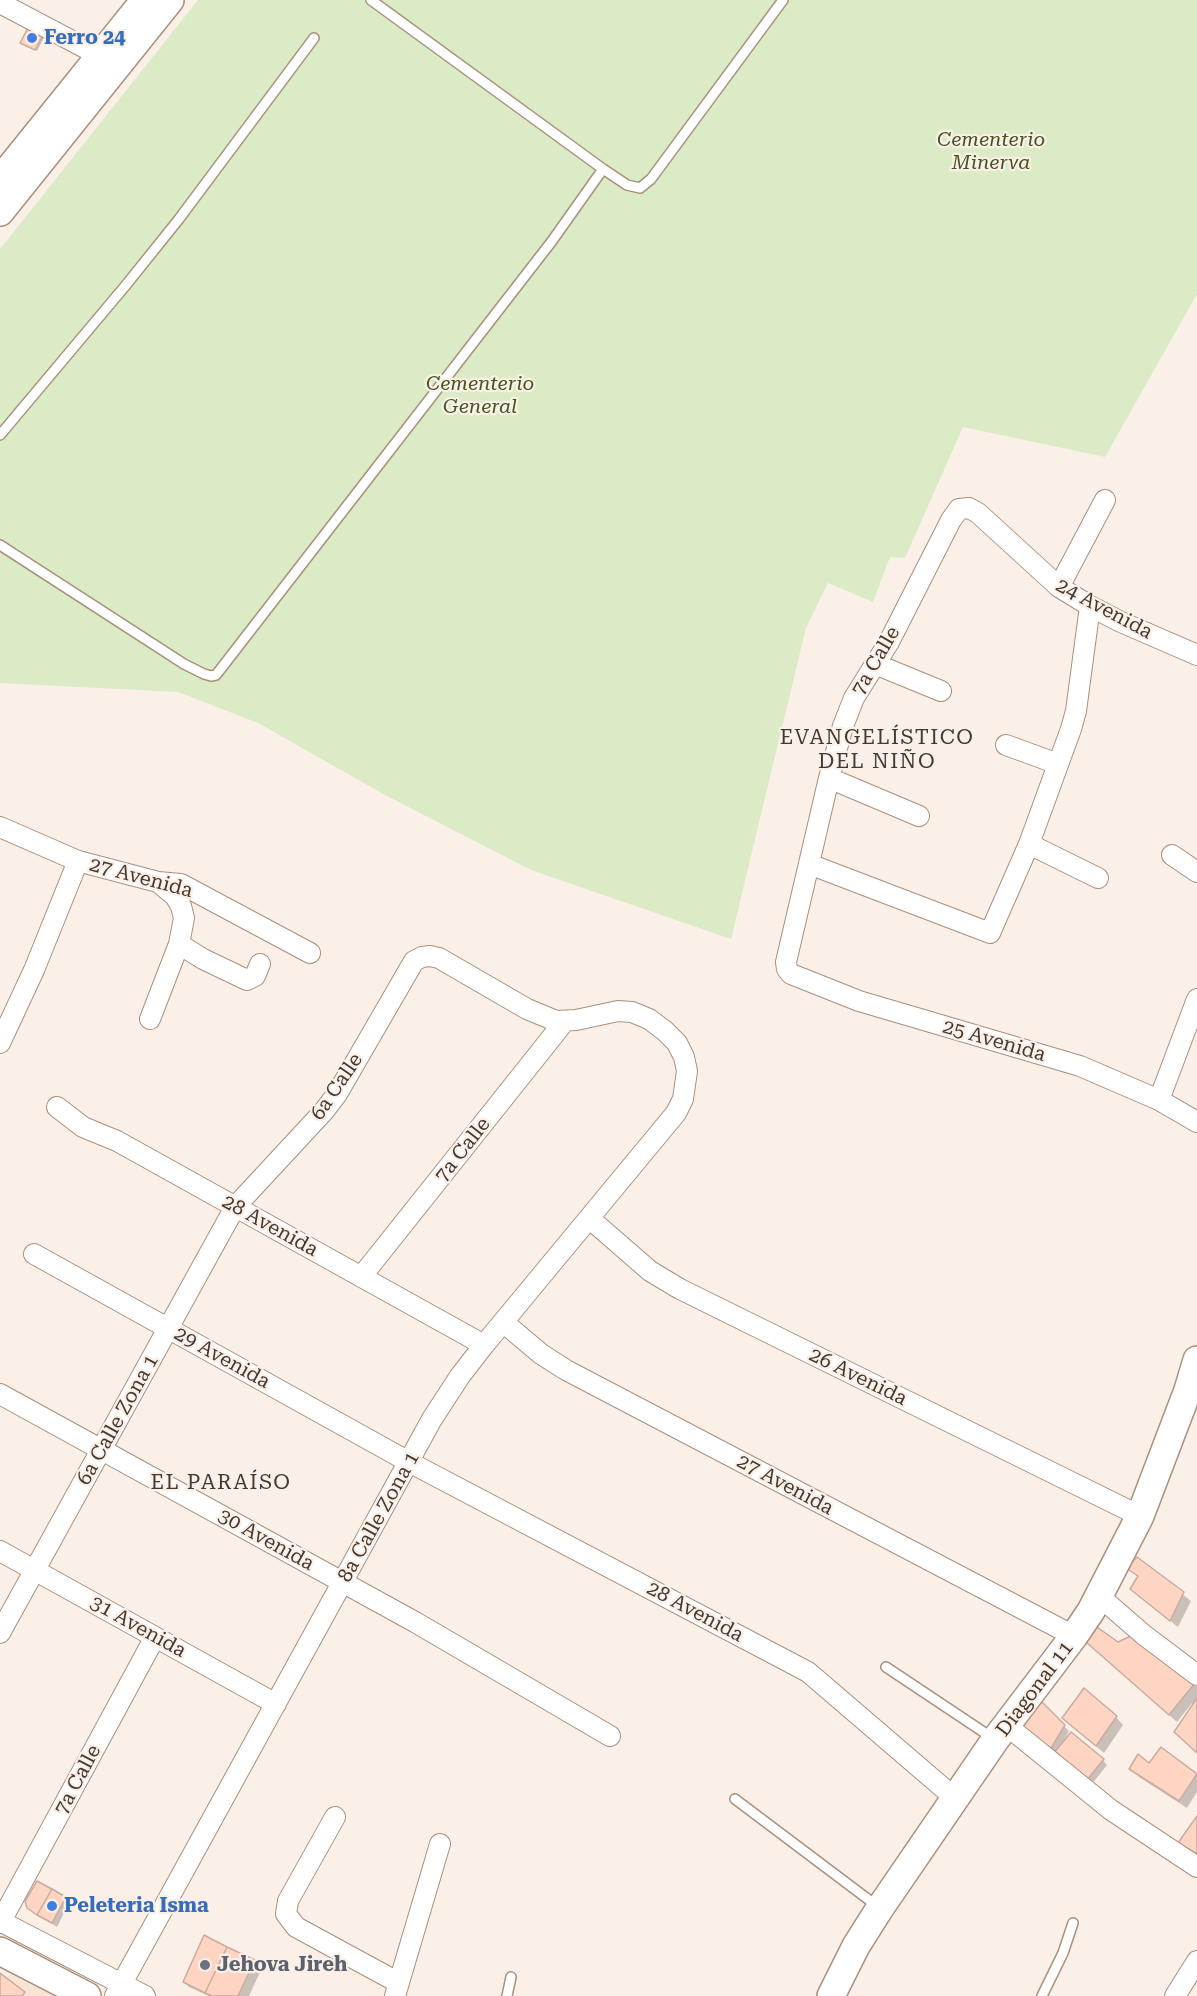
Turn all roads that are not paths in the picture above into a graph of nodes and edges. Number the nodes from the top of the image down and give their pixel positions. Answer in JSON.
{"nodes":[{"id":1,"x":145,"y":0,"type":"edge"},
{"id":2,"x":170,"y":0,"type":"edge"},
{"id":3,"x":371,"y":0,"type":"edge"},
{"id":4,"x":783,"y":0,"type":"edge"},
{"id":5,"x":0,"y":3,"type":"edge"},
{"id":6,"x":314,"y":38,"type":"dead end"},
{"id":7,"x":110,"y":61,"type":"junction"},
{"id":8,"x":603,"y":169,"type":"junction"},
{"id":9,"x":3,"y":196,"type":"edge"},
{"id":10,"x":0,"y":435,"type":"edge"},
{"id":11,"x":1105,"y":500,"type":"dead end"},
{"id":12,"x":964,"y":507,"type":"joint"},
{"id":13,"x":0,"y":545,"type":"edge"},
{"id":14,"x":1059,"y":587,"type":"junction"},
{"id":15,"x":1090,"y":606,"type":"junction"},
{"id":16,"x":1197,"y":654,"type":"edge"},
{"id":17,"x":876,"y":664,"type":"junction"},
{"id":18,"x":941,"y":691,"type":"dead end"},
{"id":19,"x":1006,"y":745,"type":"dead end"},
{"id":20,"x":1058,"y":764,"type":"junction"},
{"id":21,"x":829,"y":778,"type":"junction"},
{"id":22,"x":918,"y":816,"type":"dead end"},
{"id":23,"x":0,"y":827,"type":"edge"},
{"id":24,"x":1029,"y":844,"type":"junction"},
{"id":25,"x":1172,"y":855,"type":"dead end"},
{"id":26,"x":78,"y":861,"type":"junction"},
{"id":27,"x":809,"y":864,"type":"junction"},
{"id":28,"x":1197,"y":872,"type":"edge"},
{"id":29,"x":1098,"y":878,"type":"dead end"},
{"id":30,"x":158,"y":882,"type":"junction"},
{"id":31,"x":179,"y":944,"type":"junction"},
{"id":32,"x":310,"y":953,"type":"dead end"},
{"id":33,"x":260,"y":964,"type":"dead end"},
{"id":34,"x":787,"y":969,"type":"joint"},
{"id":35,"x":1197,"y":999,"type":"edge"},
{"id":36,"x":150,"y":1019,"type":"dead end"},
{"id":37,"x":564,"y":1022,"type":"junction"},
{"id":38,"x":0,"y":1043,"type":"edge"},
{"id":39,"x":1159,"y":1100,"type":"junction"},
{"id":40,"x":57,"y":1107,"type":"dead end"},
{"id":41,"x":1197,"y":1122,"type":"edge"},
{"id":42,"x":235,"y":1207,"type":"junction"},
{"id":43,"x":589,"y":1218,"type":"junction"},
{"id":44,"x":34,"y":1254,"type":"dead end"},
{"id":45,"x":361,"y":1277,"type":"junction"},
{"id":46,"x":503,"y":1322,"type":"junction"},
{"id":47,"x":168,"y":1328,"type":"junction"},
{"id":48,"x":484,"y":1345,"type":"junction"},
{"id":49,"x":1197,"y":1360,"type":"edge"},
{"id":50,"x":0,"y":1394,"type":"edge"},
{"id":51,"x":101,"y":1449,"type":"junction"},
{"id":52,"x":409,"y":1462,"type":"junction"},
{"id":53,"x":1140,"y":1516,"type":"junction"},
{"id":54,"x":0,"y":1551,"type":"edge"},
{"id":55,"x":35,"y":1570,"type":"junction"},
{"id":56,"x":343,"y":1583,"type":"junction"},
{"id":57,"x":1099,"y":1596,"type":"junction"},
{"id":58,"x":0,"y":1633,"type":"edge"},
{"id":59,"x":1074,"y":1636,"type":"junction"},
{"id":60,"x":155,"y":1637,"type":"junction"},
{"id":61,"x":886,"y":1667,"type":"dead end"},
{"id":62,"x":1197,"y":1675,"type":"edge"},
{"id":63,"x":276,"y":1704,"type":"junction"},
{"id":64,"x":1001,"y":1732,"type":"junction"},
{"id":65,"x":610,"y":1736,"type":"dead end"},
{"id":66,"x":735,"y":1799,"type":"dead end"},
{"id":67,"x":956,"y":1799,"type":"junction"},
{"id":68,"x":334,"y":1817,"type":"dead end"},
{"id":69,"x":440,"y":1844,"type":"dead end"},
{"id":70,"x":1197,"y":1867,"type":"edge"},
{"id":71,"x":886,"y":1904,"type":"junction"},
{"id":72,"x":0,"y":1921,"type":"edge"},
{"id":73,"x":1073,"y":1923,"type":"dead end"},
{"id":74,"x":0,"y":1952,"type":"edge"},
{"id":75,"x":1197,"y":1961,"type":"edge"},
{"id":76,"x":511,"y":1977,"type":"dead end"},
{"id":77,"x":397,"y":1989,"type":"edge"},
{"id":78,"x":118,"y":1990,"type":"edge"},
{"id":79,"x":87,"y":1996,"type":"edge"},
{"id":80,"x":145,"y":1996,"type":"edge"},
{"id":81,"x":507,"y":1996,"type":"edge"},
{"id":82,"x":831,"y":1996,"type":"edge"},
{"id":83,"x":1042,"y":1996,"type":"edge"},
{"id":84,"x":1175,"y":1996,"type":"edge"}],
"edges":[{"from":1,"to":7,"type":"street"},
{"from":2,"to":7,"type":"street"},
{"from":3,"to":8,"type":"lane"},
{"from":4,"to":8,"type":"lane"},
{"from":5,"to":7,"type":"street"},
{"from":6,"to":10,"type":"lane"},
{"from":7,"to":9,"type":"street"},
{"from":8,"to":13,"type":"lane"},
{"from":11,"to":14,"type":"street"},
{"from":12,"to":14,"type":"street","name":"24 Avenida"},
{"from":12,"to":17,"type":"street","name":"7a Calle"},
{"from":14,"to":15,"type":"street","name":"24 Avenida"},
{"from":15,"to":16,"type":"street","name":"24 Avenida"},
{"from":15,"to":20,"type":"street"},
{"from":17,"to":18,"type":"street"},
{"from":17,"to":21,"type":"street","name":"7a Calle"},
{"from":19,"to":20,"type":"street"},
{"from":20,"to":24,"type":"street"},
{"from":21,"to":22,"type":"street"},
{"from":21,"to":27,"type":"street","name":"7a Calle"},
{"from":23,"to":26,"type":"street","name":"27 Avenida"},
{"from":24,"to":27,"type":"street"},
{"from":24,"to":29,"type":"street"},
{"from":25,"to":28,"type":"street"},
{"from":26,"to":30,"type":"street","name":"27 Avenida"},
{"from":26,"to":38,"type":"street"},
{"from":27,"to":34,"type":"street","name":"7a Calle"},
{"from":30,"to":31,"type":"street"},
{"from":30,"to":32,"type":"street","name":"27 Avenida"},
{"from":31,"to":33,"type":"street"},
{"from":31,"to":36,"type":"street"},
{"from":34,"to":39,"type":"street","name":"25 Avenida"},
{"from":35,"to":39,"type":"street"},
{"from":37,"to":42,"type":"street","name":"6a Calle"},
{"from":37,"to":43,"type":"street","name":"8a Calle Zona 1"},
{"from":37,"to":45,"type":"street","name":"7a Calle"},
{"from":39,"to":41,"type":"street","name":"25 Avenida"},
{"from":40,"to":42,"type":"street","name":"28 Avenida"},
{"from":42,"to":45,"type":"street","name":"28 Avenida"},
{"from":42,"to":47,"type":"street","name":"6a Calle Zona 1"},
{"from":43,"to":46,"type":"street","name":"8a Calle Zona 1"},
{"from":43,"to":53,"type":"street","name":"26 Avenida"},
{"from":44,"to":47,"type":"street","name":"29 Avenida"},
{"from":45,"to":48,"type":"street","name":"28 Avenida"},
{"from":46,"to":48,"type":"street","name":"8a Calle Zona 1"},
{"from":46,"to":59,"type":"street","name":"27 Avenida"},
{"from":47,"to":51,"type":"street","name":"6a Calle Zona 1"},
{"from":47,"to":52,"type":"street","name":"29 Avenida"},
{"from":48,"to":52,"type":"street","name":"8a Calle Zona 1"},
{"from":49,"to":53,"type":"street","name":"Diagonal 11"},
{"from":50,"to":51,"type":"street","name":"30 Avenida"},
{"from":51,"to":55,"type":"street","name":"6a Calle Zona 1"},
{"from":51,"to":56,"type":"street","name":"30 Avenida"},
{"from":52,"to":56,"type":"street","name":"8a Calle Zona 1"},
{"from":52,"to":67,"type":"street","name":"28 Avenida"},
{"from":53,"to":57,"type":"street","name":"Diagonal 11"},
{"from":54,"to":55,"type":"street","name":"31 Avenida"},
{"from":55,"to":58,"type":"street","name":"6a Calle Zona 1"},
{"from":55,"to":60,"type":"street","name":"31 Avenida"},
{"from":56,"to":63,"type":"street","name":"8a Calle Zona 1"},
{"from":56,"to":65,"type":"street","name":"30 Avenida"},
{"from":57,"to":59,"type":"street","name":"Diagonal 11"},
{"from":57,"to":62,"type":"street"},
{"from":59,"to":64,"type":"street","name":"Diagonal 11"},
{"from":60,"to":63,"type":"street","name":"31 Avenida"},
{"from":60,"to":72,"type":"street","name":"7a Calle"},
{"from":61,"to":64,"type":"lane"},
{"from":63,"to":78,"type":"street","name":"8a Calle Zona 1"},
{"from":64,"to":67,"type":"street","name":"Diagonal 11"},
{"from":64,"to":70,"type":"street"},
{"from":66,"to":71,"type":"lane"},
{"from":67,"to":71,"type":"street","name":"Diagonal 11"},
{"from":68,"to":77,"type":"street"},
{"from":69,"to":77,"type":"street"},
{"from":71,"to":82,"type":"street","name":"Diagonal 11"},
{"from":72,"to":78,"type":"street"},
{"from":73,"to":83,"type":"lane"},
{"from":74,"to":79,"type":"street"},
{"from":75,"to":84,"type":"street"},
{"from":76,"to":81,"type":"lane"},
{"from":78,"to":80,"type":"street"}]}
